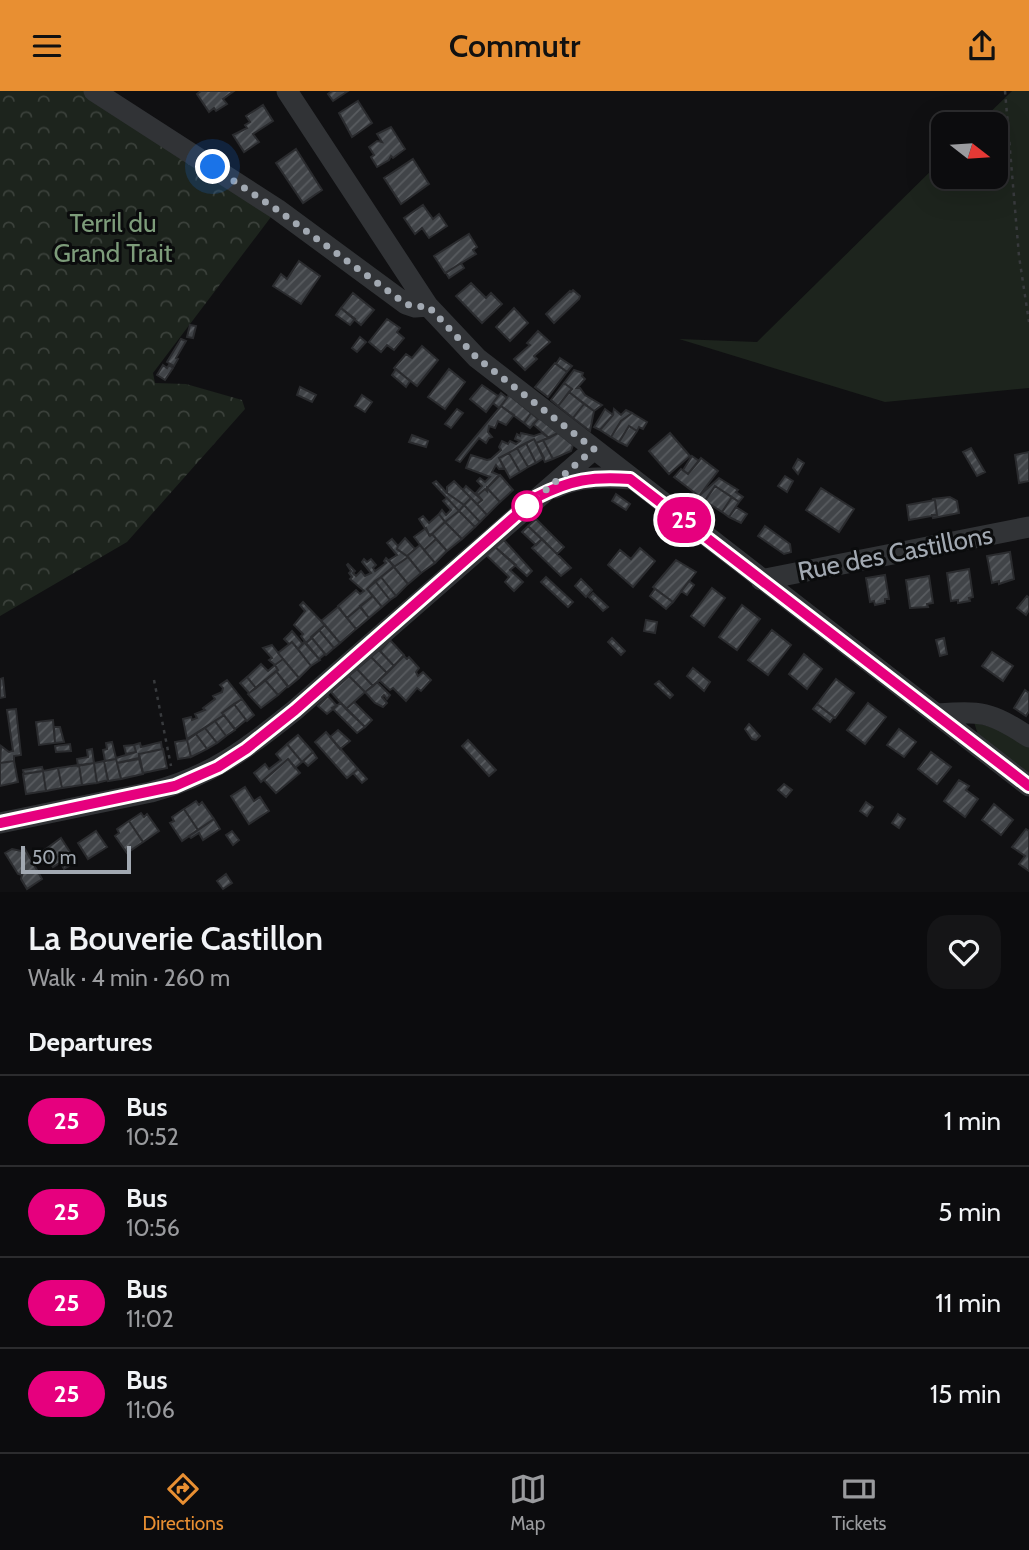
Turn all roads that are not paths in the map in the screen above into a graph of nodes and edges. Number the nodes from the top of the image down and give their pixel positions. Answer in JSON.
{"nodes":[{"id":1,"x":94,"y":91,"type":"edge"},
{"id":2,"x":287,"y":91,"type":"edge"},
{"id":3,"x":428,"y":306,"type":"junction"},
{"id":4,"x":599,"y":453,"type":"junction"},
{"id":5,"x":583,"y":479,"type":"junction"},
{"id":6,"x":630,"y":479,"type":"junction"},
{"id":7,"x":537,"y":497,"type":"junction"},
{"id":8,"x":1029,"y":527,"type":"edge"},
{"id":9,"x":761,"y":580,"type":"junction"},
{"id":10,"x":936,"y":714,"type":"junction"},
{"id":11,"x":1029,"y":737,"type":"edge"},
{"id":12,"x":1029,"y":786,"type":"edge"},
{"id":13,"x":0,"y":823,"type":"edge"}],
"edges":[{"from":1,"to":3,"type":"street"},
{"from":2,"to":3,"type":"street"},
{"from":3,"to":4,"type":"street"},
{"from":4,"to":5,"type":"street"},
{"from":4,"to":6,"type":"street"},
{"from":4,"to":7,"type":"street"},
{"from":5,"to":6,"type":"street"},
{"from":5,"to":7,"type":"street"},
{"from":6,"to":9,"type":"street"},
{"from":7,"to":13,"type":"street"},
{"from":8,"to":9,"type":"street","name":"Rue des Castillons"},
{"from":9,"to":10,"type":"street"},
{"from":10,"to":11,"type":"street"},
{"from":10,"to":12,"type":"street"}]}
